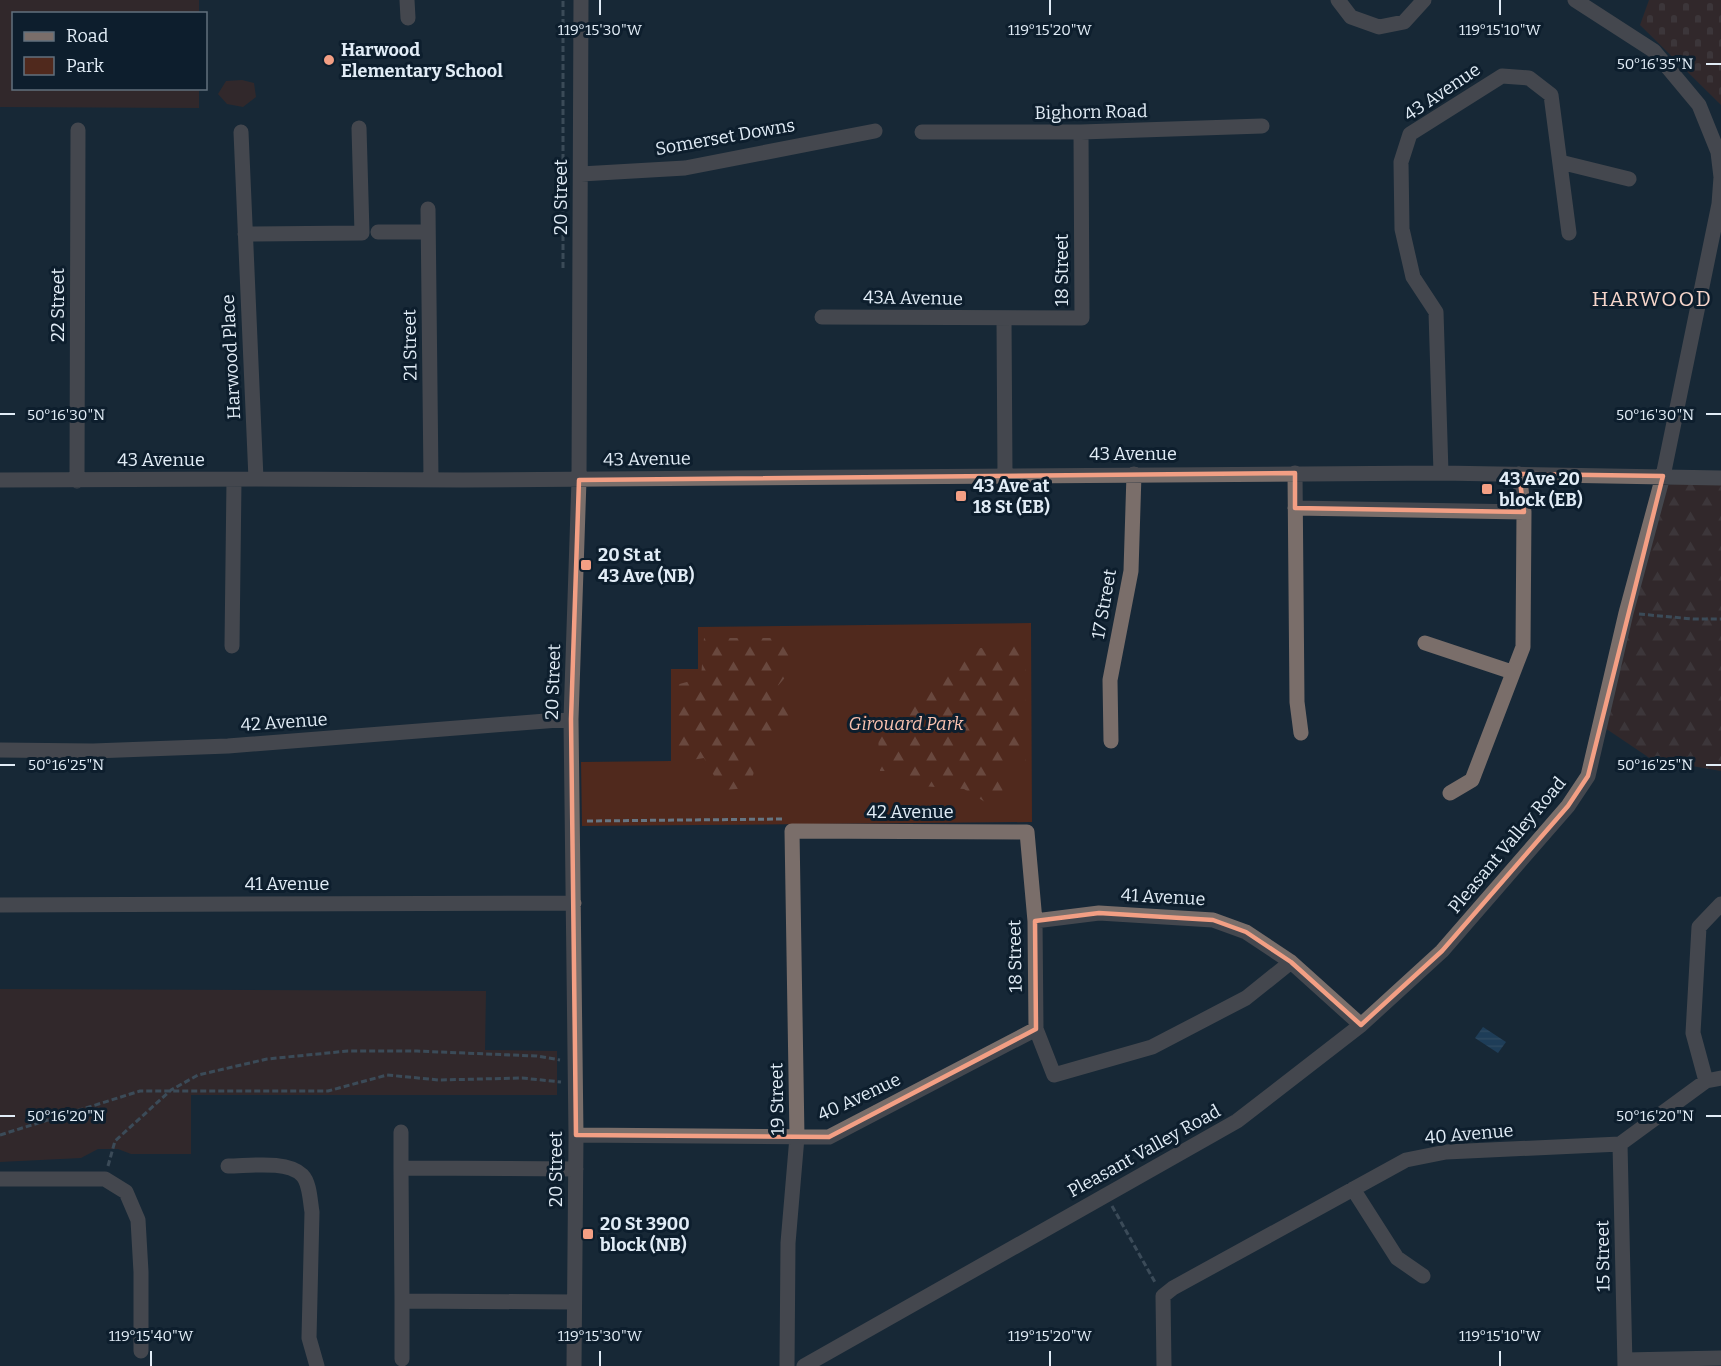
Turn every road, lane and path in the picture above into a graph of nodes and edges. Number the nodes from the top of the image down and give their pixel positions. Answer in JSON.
{"nodes":[{"id":1,"x":407,"y":0,"type":"edge"},
{"id":2,"x":563,"y":0,"type":"edge"},
{"id":3,"x":581,"y":0,"type":"edge"},
{"id":4,"x":1338,"y":0,"type":"edge"},
{"id":5,"x":1424,"y":0,"type":"edge"},
{"id":6,"x":1575,"y":0,"type":"edge"},
{"id":7,"x":408,"y":18,"type":"dead end"},
{"id":8,"x":1262,"y":126,"type":"dead end"},
{"id":9,"x":359,"y":128,"type":"dead end"},
{"id":10,"x":78,"y":130,"type":"dead end"},
{"id":11,"x":875,"y":131,"type":"dead end"},
{"id":12,"x":241,"y":132,"type":"dead end"},
{"id":13,"x":922,"y":132,"type":"dead end"},
{"id":14,"x":1081,"y":132,"type":"junction"},
{"id":15,"x":1560,"y":162,"type":"junction"},
{"id":16,"x":581,"y":174,"type":"junction"},
{"id":17,"x":1721,"y":177,"type":"edge"},
{"id":18,"x":1629,"y":179,"type":"dead end"},
{"id":19,"x":428,"y":209,"type":"dead end"},
{"id":20,"x":378,"y":232,"type":"dead end"},
{"id":21,"x":428,"y":232,"type":"junction"},
{"id":22,"x":1569,"y":233,"type":"dead end"},
{"id":23,"x":245,"y":234,"type":"junction"},
{"id":24,"x":563,"y":279,"type":"dead end"},
{"id":25,"x":822,"y":317,"type":"dead end"},
{"id":26,"x":1004,"y":319,"type":"junction"},
{"id":27,"x":1295,"y":473,"type":"junction"},
{"id":28,"x":1441,"y":473,"type":"junction"},
{"id":29,"x":1134,"y":474,"type":"junction"},
{"id":30,"x":1519,"y":474,"type":"junction"},
{"id":31,"x":1005,"y":475,"type":"junction"},
{"id":32,"x":1663,"y":476,"type":"junction"},
{"id":33,"x":256,"y":478,"type":"junction"},
{"id":34,"x":1721,"y":478,"type":"edge"},
{"id":35,"x":431,"y":479,"type":"junction"},
{"id":36,"x":0,"y":480,"type":"edge"},
{"id":37,"x":234,"y":480,"type":"junction"},
{"id":38,"x":579,"y":480,"type":"junction"},
{"id":39,"x":77,"y":481,"type":"junction"},
{"id":40,"x":1295,"y":508,"type":"junction"},
{"id":41,"x":1524,"y":512,"type":"junction"},
{"id":42,"x":1626,"y":613,"type":"junction"},
{"id":43,"x":1721,"y":619,"type":"edge"},
{"id":44,"x":1425,"y":643,"type":"dead end"},
{"id":45,"x":232,"y":646,"type":"dead end"},
{"id":46,"x":1512,"y":672,"type":"junction"},
{"id":47,"x":571,"y":720,"type":"junction"},
{"id":48,"x":1301,"y":733,"type":"dead end"},
{"id":49,"x":1110,"y":741,"type":"dead end"},
{"id":50,"x":0,"y":750,"type":"edge"},
{"id":51,"x":1450,"y":793,"type":"dead end"},
{"id":52,"x":574,"y":821,"type":"junction"},
{"id":53,"x":792,"y":831,"type":"junction"},
{"id":54,"x":1027,"y":832,"type":"joint"},
{"id":55,"x":574,"y":903,"type":"junction"},
{"id":56,"x":1720,"y":904,"type":"edge"},
{"id":57,"x":0,"y":905,"type":"edge"},
{"id":58,"x":1035,"y":921,"type":"junction"},
{"id":59,"x":1291,"y":962,"type":"junction"},
{"id":60,"x":1361,"y":1025,"type":"junction"},
{"id":61,"x":1036,"y":1029,"type":"junction"},
{"id":62,"x":575,"y":1063,"type":"junction"},
{"id":63,"x":1713,"y":1079,"type":"edge"},
{"id":64,"x":575,"y":1082,"type":"junction"},
{"id":65,"x":171,"y":1090,"type":"junction"},
{"id":66,"x":401,"y":1132,"type":"dead end"},
{"id":67,"x":0,"y":1135,"type":"edge"},
{"id":68,"x":576,"y":1135,"type":"junction"},
{"id":69,"x":797,"y":1137,"type":"junction"},
{"id":70,"x":1620,"y":1144,"type":"junction"},
{"id":71,"x":228,"y":1166,"type":"dead end"},
{"id":72,"x":401,"y":1168,"type":"junction"},
{"id":73,"x":576,"y":1168,"type":"junction"},
{"id":74,"x":0,"y":1179,"type":"edge"},
{"id":75,"x":105,"y":1179,"type":"junction"},
{"id":76,"x":1353,"y":1189,"type":"junction"},
{"id":77,"x":1108,"y":1194,"type":"junction"},
{"id":78,"x":1151,"y":1276,"type":"dead end"},
{"id":79,"x":1423,"y":1276,"type":"dead end"},
{"id":80,"x":402,"y":1301,"type":"junction"},
{"id":81,"x":574,"y":1302,"type":"junction"},
{"id":82,"x":141,"y":1351,"type":"dead end"},
{"id":83,"x":1721,"y":1358,"type":"edge"},
{"id":84,"x":402,"y":1359,"type":"dead end"},
{"id":85,"x":1625,"y":1363,"type":"edge"},
{"id":86,"x":317,"y":1366,"type":"edge"},
{"id":87,"x":574,"y":1366,"type":"edge"},
{"id":88,"x":787,"y":1366,"type":"edge"},
{"id":89,"x":804,"y":1366,"type":"edge"},
{"id":90,"x":1164,"y":1366,"type":"edge"}],
"edges":[{"from":1,"to":7,"type":"street"},
{"from":2,"to":24,"type":"path"},
{"from":3,"to":16,"type":"street","name":"20 Street"},
{"from":4,"to":5,"type":"street"},
{"from":6,"to":17,"type":"street","name":"Pleasant Valley Road"},
{"from":8,"to":14,"type":"street","name":"Bighorn Road"},
{"from":9,"to":23,"type":"street"},
{"from":10,"to":39,"type":"street","name":"22 Street"},
{"from":11,"to":16,"type":"street","name":"Somerset Downs"},
{"from":12,"to":23,"type":"street","name":"Harwood Place"},
{"from":13,"to":14,"type":"street","name":"Bighorn Road"},
{"from":14,"to":26,"type":"street","name":"18 Street"},
{"from":15,"to":18,"type":"street"},
{"from":15,"to":22,"type":"street","name":"43 Avenue"},
{"from":15,"to":28,"type":"street","name":"43 Avenue"},
{"from":16,"to":38,"type":"street","name":"20 Street"},
{"from":17,"to":32,"type":"street","name":"Pleasant Valley Road"},
{"from":19,"to":21,"type":"street","name":"21 Street"},
{"from":20,"to":21,"type":"street"},
{"from":21,"to":35,"type":"street","name":"21 Street"},
{"from":23,"to":33,"type":"street","name":"Harwood Place"},
{"from":25,"to":26,"type":"street","name":"43A Avenue"},
{"from":26,"to":31,"type":"street"},
{"from":27,"to":28,"type":"street","name":"43 Avenue"},
{"from":27,"to":29,"type":"street","name":"43 Avenue"},
{"from":27,"to":40,"type":"street"},
{"from":28,"to":30,"type":"street","name":"43 Avenue"},
{"from":29,"to":31,"type":"street","name":"43 Avenue"},
{"from":29,"to":49,"type":"street","name":"17 Street"},
{"from":30,"to":32,"type":"street","name":"43 Avenue"},
{"from":30,"to":41,"type":"street"},
{"from":31,"to":38,"type":"street","name":"43 Avenue"},
{"from":32,"to":34,"type":"street","name":"43 Avenue"},
{"from":32,"to":42,"type":"street","name":"Pleasant Valley Road"},
{"from":33,"to":35,"type":"street","name":"43 Avenue"},
{"from":33,"to":37,"type":"street","name":"43 Avenue"},
{"from":35,"to":38,"type":"street","name":"43 Avenue"},
{"from":36,"to":39,"type":"street","name":"43 Avenue"},
{"from":37,"to":39,"type":"street","name":"43 Avenue"},
{"from":37,"to":45,"type":"street"},
{"from":38,"to":47,"type":"street","name":"20 Street"},
{"from":40,"to":41,"type":"street"},
{"from":40,"to":48,"type":"street"},
{"from":41,"to":46,"type":"street"},
{"from":42,"to":43,"type":"path"},
{"from":42,"to":60,"type":"street","name":"Pleasant Valley Road"},
{"from":44,"to":46,"type":"street"},
{"from":46,"to":51,"type":"street"},
{"from":47,"to":50,"type":"street","name":"42 Avenue"},
{"from":47,"to":52,"type":"street","name":"20 Street"},
{"from":52,"to":53,"type":"path"},
{"from":52,"to":55,"type":"street","name":"20 Street"},
{"from":53,"to":54,"type":"street","name":"42 Avenue"},
{"from":53,"to":69,"type":"street","name":"19 Street"},
{"from":54,"to":58,"type":"street","name":"18 Street"},
{"from":55,"to":57,"type":"street","name":"41 Avenue"},
{"from":55,"to":62,"type":"street","name":"20 Street"},
{"from":56,"to":63,"type":"street"},
{"from":58,"to":59,"type":"street","name":"41 Avenue"},
{"from":58,"to":61,"type":"street","name":"18 Street"},
{"from":59,"to":60,"type":"street","name":"41 Avenue"},
{"from":59,"to":61,"type":"street","name":"18 Street"},
{"from":60,"to":77,"type":"street","name":"Pleasant Valley Road"},
{"from":61,"to":69,"type":"street","name":"40 Avenue"},
{"from":62,"to":64,"type":"street","name":"20 Street"},
{"from":62,"to":65,"type":"path"},
{"from":63,"to":70,"type":"street"},
{"from":64,"to":65,"type":"path"},
{"from":64,"to":68,"type":"street","name":"20 Street"},
{"from":65,"to":67,"type":"path"},
{"from":65,"to":75,"type":"path"},
{"from":66,"to":72,"type":"street"},
{"from":68,"to":69,"type":"street","name":"40 Avenue"},
{"from":68,"to":73,"type":"street","name":"20 Street"},
{"from":69,"to":88,"type":"street","name":"19 Street"},
{"from":70,"to":76,"type":"street","name":"40 Avenue"},
{"from":70,"to":85,"type":"street","name":"15 Street"},
{"from":71,"to":86,"type":"street"},
{"from":72,"to":73,"type":"street"},
{"from":72,"to":80,"type":"street"},
{"from":73,"to":81,"type":"street","name":"20 Street"},
{"from":74,"to":75,"type":"street"},
{"from":75,"to":82,"type":"street"},
{"from":76,"to":79,"type":"street"},
{"from":76,"to":90,"type":"street","name":"40 Avenue"},
{"from":77,"to":78,"type":"path"},
{"from":77,"to":89,"type":"street","name":"Pleasant Valley Road"},
{"from":80,"to":81,"type":"street"},
{"from":80,"to":84,"type":"street"},
{"from":81,"to":87,"type":"street","name":"20 Street"},
{"from":83,"to":85,"type":"street"}]}
